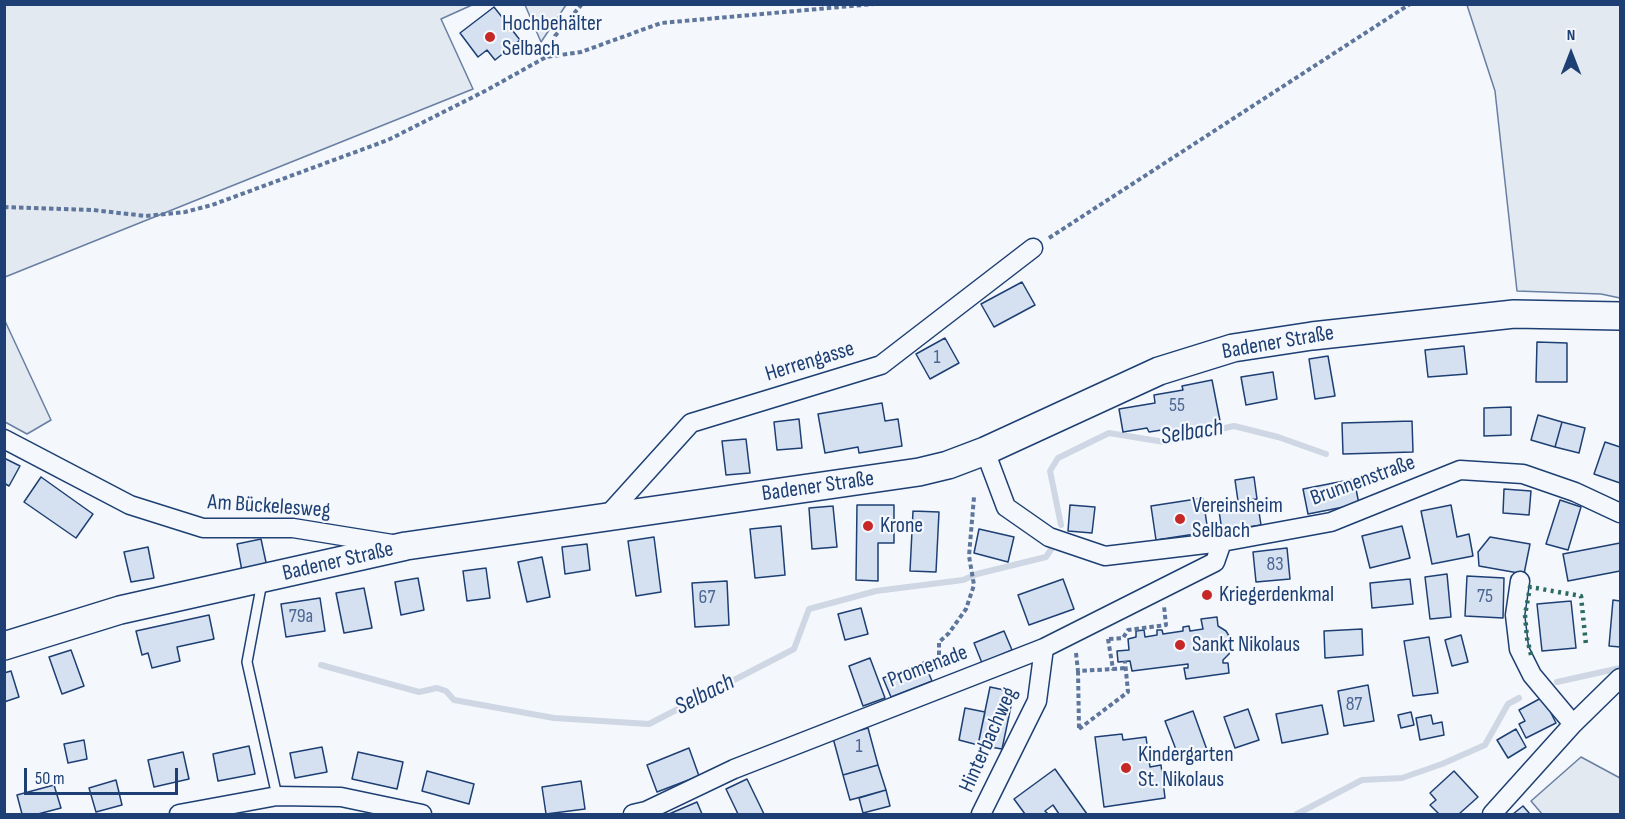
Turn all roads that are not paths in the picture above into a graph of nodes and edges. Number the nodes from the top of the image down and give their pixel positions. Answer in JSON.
{"nodes":[{"id":1,"x":1033,"y":248,"type":"road end"},
{"id":2,"x":1620,"y":316,"type":"edge"},
{"id":3,"x":4,"y":439,"type":"edge"},
{"id":4,"x":985,"y":451,"type":"junction"},
{"id":5,"x":1620,"y":513,"type":"edge"},
{"id":6,"x":606,"y":517,"type":"junction"},
{"id":7,"x":1222,"y":542,"type":"junction"},
{"id":8,"x":406,"y":546,"type":"junction"},
{"id":9,"x":262,"y":580,"type":"junction"},
{"id":10,"x":1520,"y":581,"type":"dead end"},
{"id":11,"x":4,"y":646,"type":"edge"},
{"id":12,"x":1044,"y":648,"type":"junction"},
{"id":13,"x":1620,"y":678,"type":"edge"},
{"id":14,"x":1573,"y":724,"type":"junction"},
{"id":15,"x":277,"y":796,"type":"junction"},
{"id":16,"x":179,"y":814,"type":"edge"},
{"id":17,"x":422,"y":814,"type":"edge"},
{"id":18,"x":633,"y":814,"type":"edge"},
{"id":19,"x":981,"y":814,"type":"edge"},
{"id":20,"x":1492,"y":814,"type":"edge"}],
"edges":[{"from":1,"to":6,"type":"street","name":"Herrengasse"},
{"from":2,"to":4,"type":"main road","name":"Badener Straße"},
{"from":3,"to":8,"type":"street","name":"Am Bückelesweg"},
{"from":4,"to":6,"type":"main road","name":"Badener Straße"},
{"from":4,"to":7,"type":"street","name":"Brunnenstraße"},
{"from":5,"to":7,"type":"street","name":"Brunnenstraße"},
{"from":6,"to":8,"type":"main road","name":"Badener Straße"},
{"from":7,"to":12,"type":"street","name":"Promenade"},
{"from":8,"to":9,"type":"main road","name":"Badener Straße"},
{"from":9,"to":11,"type":"main road","name":"Badener Straße"},
{"from":9,"to":15,"type":"lane"},
{"from":10,"to":14,"type":"street"},
{"from":12,"to":18,"type":"street","name":"Promenade"},
{"from":12,"to":19,"type":"street","name":"Hinterbachweg"},
{"from":13,"to":14,"type":"street"},
{"from":14,"to":20,"type":"street"},
{"from":15,"to":16,"type":"street"},
{"from":15,"to":17,"type":"street"}]}
